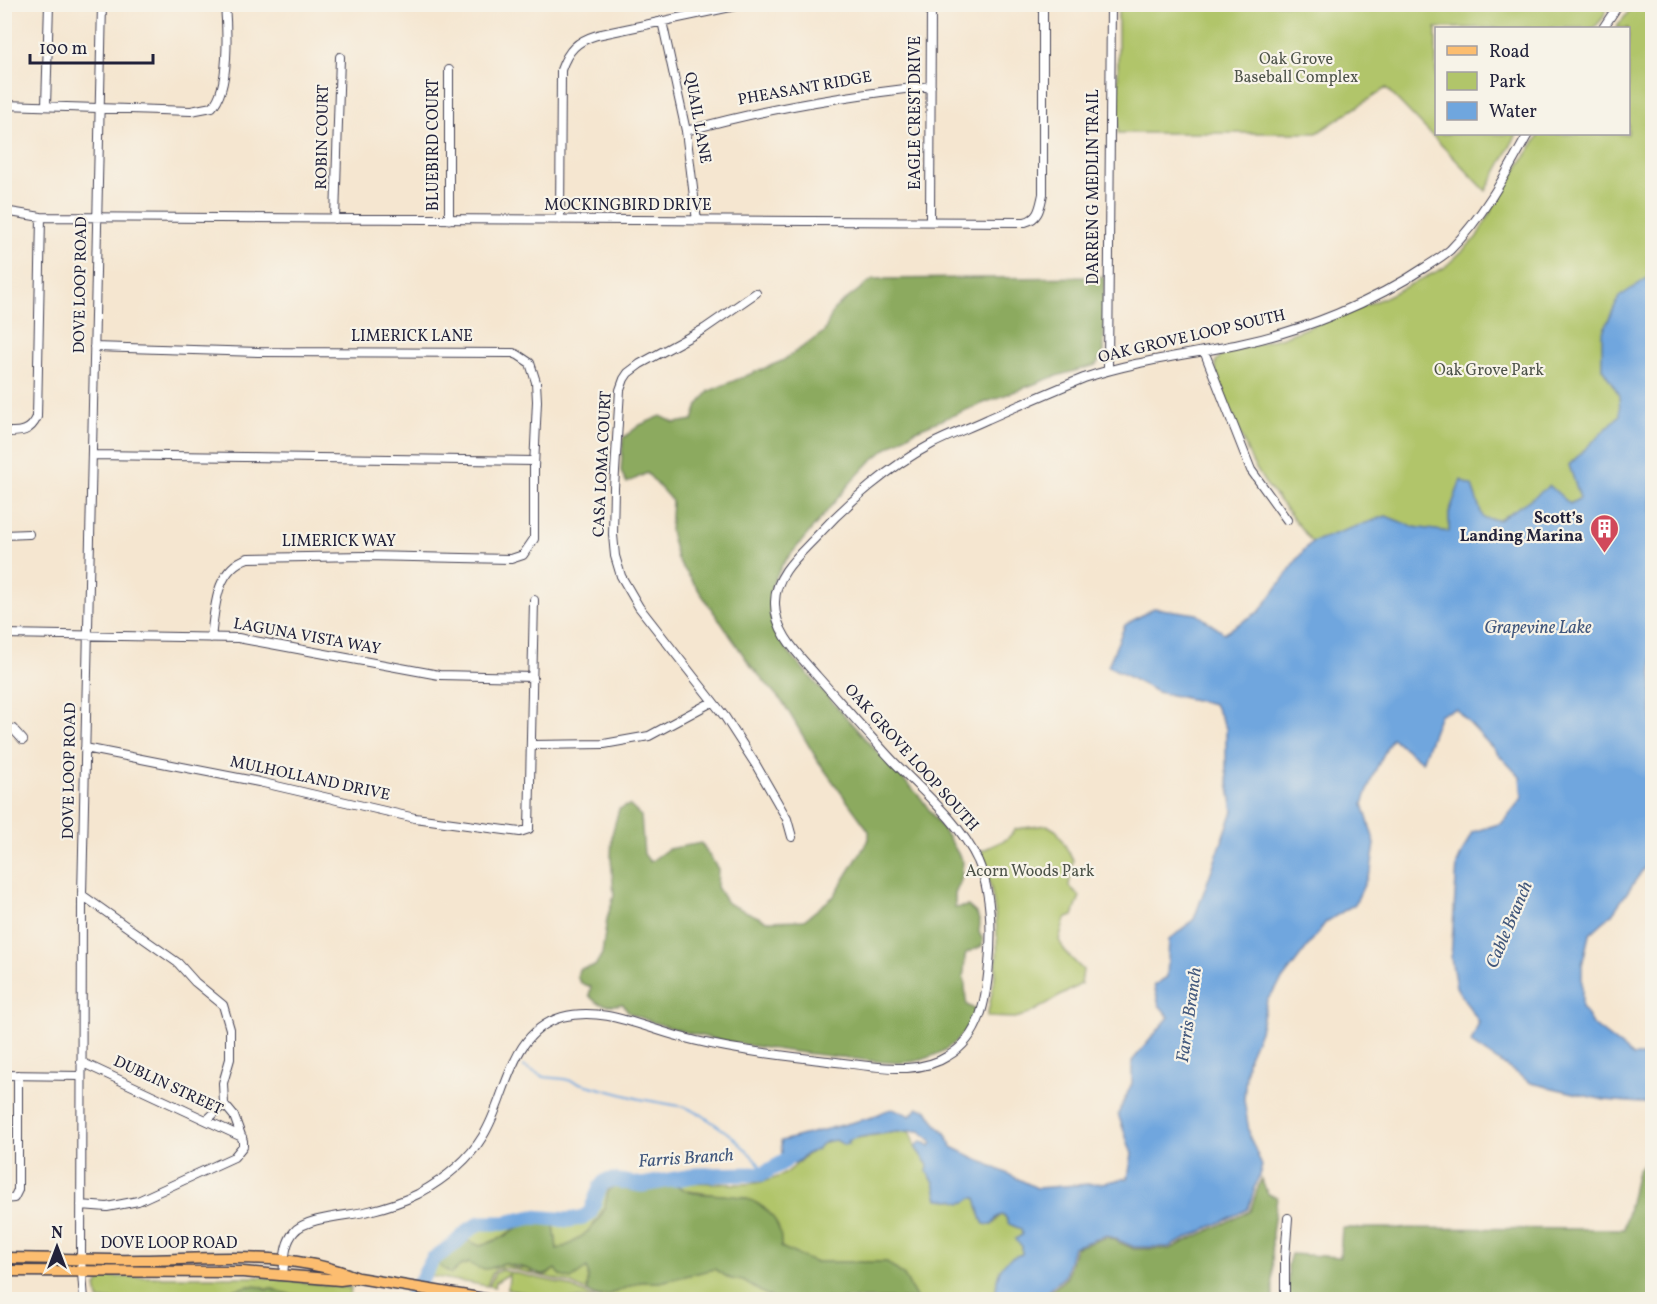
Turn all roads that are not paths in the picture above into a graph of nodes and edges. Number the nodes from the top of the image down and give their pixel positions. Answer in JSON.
{"nodes":[{"id":1,"x":49,"y":4,"type":"edge"},
{"id":2,"x":102,"y":4,"type":"edge"},
{"id":3,"x":225,"y":4,"type":"edge"},
{"id":4,"x":745,"y":4,"type":"edge"},
{"id":5,"x":931,"y":4,"type":"edge"},
{"id":6,"x":1043,"y":4,"type":"edge"},
{"id":7,"x":1111,"y":4,"type":"edge"},
{"id":8,"x":1619,"y":4,"type":"edge"},
{"id":9,"x":662,"y":21,"type":"junction"},
{"id":10,"x":1604,"y":27,"type":"edge"},
{"id":11,"x":340,"y":57,"type":"dead end"},
{"id":12,"x":449,"y":70,"type":"dead end"},
{"id":13,"x":931,"y":86,"type":"junction"},
{"id":14,"x":4,"y":105,"type":"edge"},
{"id":15,"x":46,"y":106,"type":"junction"},
{"id":16,"x":99,"y":108,"type":"junction"},
{"id":17,"x":686,"y":131,"type":"junction"},
{"id":18,"x":1527,"y":135,"type":"edge"},
{"id":19,"x":4,"y":211,"type":"edge"},
{"id":20,"x":41,"y":217,"type":"junction"},
{"id":21,"x":97,"y":217,"type":"junction"},
{"id":22,"x":336,"y":219,"type":"junction"},
{"id":23,"x":449,"y":220,"type":"junction"},
{"id":24,"x":560,"y":220,"type":"junction"},
{"id":25,"x":697,"y":221,"type":"junction"},
{"id":26,"x":930,"y":221,"type":"junction"},
{"id":27,"x":756,"y":294,"type":"dead end"},
{"id":28,"x":94,"y":347,"type":"junction"},
{"id":29,"x":1204,"y":351,"type":"junction"},
{"id":30,"x":1108,"y":370,"type":"junction"},
{"id":31,"x":4,"y":432,"type":"edge"},
{"id":32,"x":92,"y":455,"type":"junction"},
{"id":33,"x":534,"y":461,"type":"junction"},
{"id":34,"x":1287,"y":520,"type":"dead end"},
{"id":35,"x":29,"y":534,"type":"dead end"},
{"id":36,"x":4,"y":535,"type":"edge"},
{"id":37,"x":523,"y":555,"type":"joint"},
{"id":38,"x":534,"y":600,"type":"dead end"},
{"id":39,"x":4,"y":634,"type":"edge"},
{"id":40,"x":88,"y":636,"type":"junction"},
{"id":41,"x":212,"y":638,"type":"junction"},
{"id":42,"x":533,"y":677,"type":"junction"},
{"id":43,"x":712,"y":702,"type":"junction"},
{"id":44,"x":4,"y":727,"type":"edge"},
{"id":45,"x":23,"y":740,"type":"dead end"},
{"id":46,"x":532,"y":745,"type":"junction"},
{"id":47,"x":86,"y":748,"type":"junction"},
{"id":48,"x":792,"y":837,"type":"dead end"},
{"id":49,"x":82,"y":895,"type":"junction"},
{"id":50,"x":81,"y":1062,"type":"junction"},
{"id":51,"x":4,"y":1075,"type":"edge"},
{"id":52,"x":18,"y":1075,"type":"junction"},
{"id":53,"x":81,"y":1076,"type":"junction"},
{"id":54,"x":224,"y":1104,"type":"junction"},
{"id":55,"x":207,"y":1120,"type":"junction"},
{"id":56,"x":242,"y":1137,"type":"junction"},
{"id":57,"x":4,"y":1199,"type":"edge"},
{"id":58,"x":81,"y":1205,"type":"junction"},
{"id":59,"x":1288,"y":1218,"type":"dead end"},
{"id":60,"x":4,"y":1258,"type":"edge"},
{"id":61,"x":81,"y":1259,"type":"junction"},
{"id":62,"x":285,"y":1260,"type":"junction"},
{"id":63,"x":4,"y":1271,"type":"edge"},
{"id":64,"x":81,"y":1271,"type":"junction"},
{"id":65,"x":284,"y":1274,"type":"junction"},
{"id":66,"x":358,"y":1278,"type":"junction"},
{"id":67,"x":84,"y":1299,"type":"edge"},
{"id":68,"x":490,"y":1299,"type":"edge"},
{"id":69,"x":1285,"y":1299,"type":"edge"}],
"edges":[{"from":1,"to":15,"type":"street"},
{"from":2,"to":16,"type":"street","name":"DOVE LOOP ROAD"},
{"from":3,"to":16,"type":"street"},
{"from":4,"to":9,"type":"street"},
{"from":5,"to":13,"type":"street","name":"EAGLE CREST DRIVE"},
{"from":6,"to":26,"type":"street","name":"MOCKINGBIRD DRIVE"},
{"from":7,"to":30,"type":"street","name":"DARREN G MEDLIN TRAIL"},
{"from":8,"to":10,"type":"street"},
{"from":9,"to":17,"type":"street","name":"QUAIL LANE"},
{"from":9,"to":24,"type":"street"},
{"from":11,"to":22,"type":"street","name":"ROBIN COURT"},
{"from":12,"to":23,"type":"street","name":"BLUEBIRD COURT"},
{"from":13,"to":17,"type":"street","name":"PHEASANT RIDGE"},
{"from":13,"to":26,"type":"street","name":"EAGLE CREST DRIVE"},
{"from":14,"to":15,"type":"street"},
{"from":15,"to":16,"type":"street"},
{"from":16,"to":21,"type":"street","name":"DOVE LOOP ROAD"},
{"from":17,"to":25,"type":"street","name":"QUAIL LANE"},
{"from":18,"to":29,"type":"street","name":"OAK GROVE LOOP SOUTH"},
{"from":19,"to":20,"type":"street","name":"MOCKINGBIRD DRIVE"},
{"from":20,"to":21,"type":"street","name":"MOCKINGBIRD DRIVE"},
{"from":20,"to":31,"type":"street"},
{"from":21,"to":22,"type":"street","name":"MOCKINGBIRD DRIVE"},
{"from":21,"to":28,"type":"street","name":"DOVE LOOP ROAD"},
{"from":22,"to":23,"type":"street","name":"MOCKINGBIRD DRIVE"},
{"from":23,"to":24,"type":"street","name":"MOCKINGBIRD DRIVE"},
{"from":24,"to":25,"type":"street","name":"MOCKINGBIRD DRIVE"},
{"from":25,"to":26,"type":"street","name":"MOCKINGBIRD DRIVE"},
{"from":27,"to":43,"type":"street","name":"CASA LOMA COURT"},
{"from":28,"to":32,"type":"street","name":"DOVE LOOP ROAD"},
{"from":28,"to":33,"type":"street","name":"LIMERICK LANE"},
{"from":29,"to":30,"type":"street","name":"OAK GROVE LOOP SOUTH"},
{"from":29,"to":34,"type":"street"},
{"from":30,"to":62,"type":"street","name":"OAK GROVE LOOP SOUTH"},
{"from":32,"to":33,"type":"street"},
{"from":32,"to":40,"type":"street","name":"DOVE LOOP ROAD"},
{"from":33,"to":37,"type":"street","name":"LIMERICK LANE"},
{"from":35,"to":36,"type":"street"},
{"from":37,"to":41,"type":"street","name":"LIMERICK WAY"},
{"from":38,"to":42,"type":"street"},
{"from":39,"to":40,"type":"street","name":"LAGUNA VISTA WAY"},
{"from":40,"to":41,"type":"street","name":"LAGUNA VISTA WAY"},
{"from":40,"to":47,"type":"street","name":"DOVE LOOP ROAD"},
{"from":41,"to":42,"type":"street","name":"LAGUNA VISTA WAY"},
{"from":42,"to":46,"type":"street"},
{"from":43,"to":46,"type":"street"},
{"from":43,"to":48,"type":"street","name":"CASA LOMA COURT"},
{"from":44,"to":45,"type":"street"},
{"from":46,"to":47,"type":"street","name":"MULHOLLAND DRIVE"},
{"from":47,"to":49,"type":"street","name":"DOVE LOOP ROAD"},
{"from":49,"to":50,"type":"street","name":"DOVE LOOP ROAD"},
{"from":49,"to":54,"type":"street"},
{"from":50,"to":53,"type":"street","name":"DOVE LOOP ROAD"},
{"from":50,"to":55,"type":"street","name":"DUBLIN STREET"},
{"from":51,"to":52,"type":"street"},
{"from":52,"to":53,"type":"street"},
{"from":52,"to":57,"type":"street"},
{"from":53,"to":58,"type":"street","name":"DOVE LOOP ROAD"},
{"from":54,"to":55,"type":"street"},
{"from":54,"to":56,"type":"street"},
{"from":55,"to":56,"type":"street","name":"DUBLIN STREET"},
{"from":56,"to":58,"type":"street"},
{"from":58,"to":61,"type":"street","name":"DOVE LOOP ROAD"},
{"from":59,"to":69,"type":"street"},
{"from":60,"to":61,"type":"main road"},
{"from":61,"to":62,"type":"main road","name":"DOVE LOOP ROAD"},
{"from":61,"to":64,"type":"street"},
{"from":62,"to":65,"type":"street","name":"OAK GROVE LOOP SOUTH"},
{"from":62,"to":66,"type":"main road","name":"DOVE LOOP ROAD"},
{"from":63,"to":64,"type":"main road","name":"DOVE LOOP ROAD"},
{"from":64,"to":65,"type":"main road","name":"DOVE LOOP ROAD"},
{"from":64,"to":67,"type":"street"},
{"from":65,"to":66,"type":"main road","name":"DOVE LOOP ROAD"},
{"from":66,"to":68,"type":"main road","name":"DOVE LOOP ROAD"}]}
